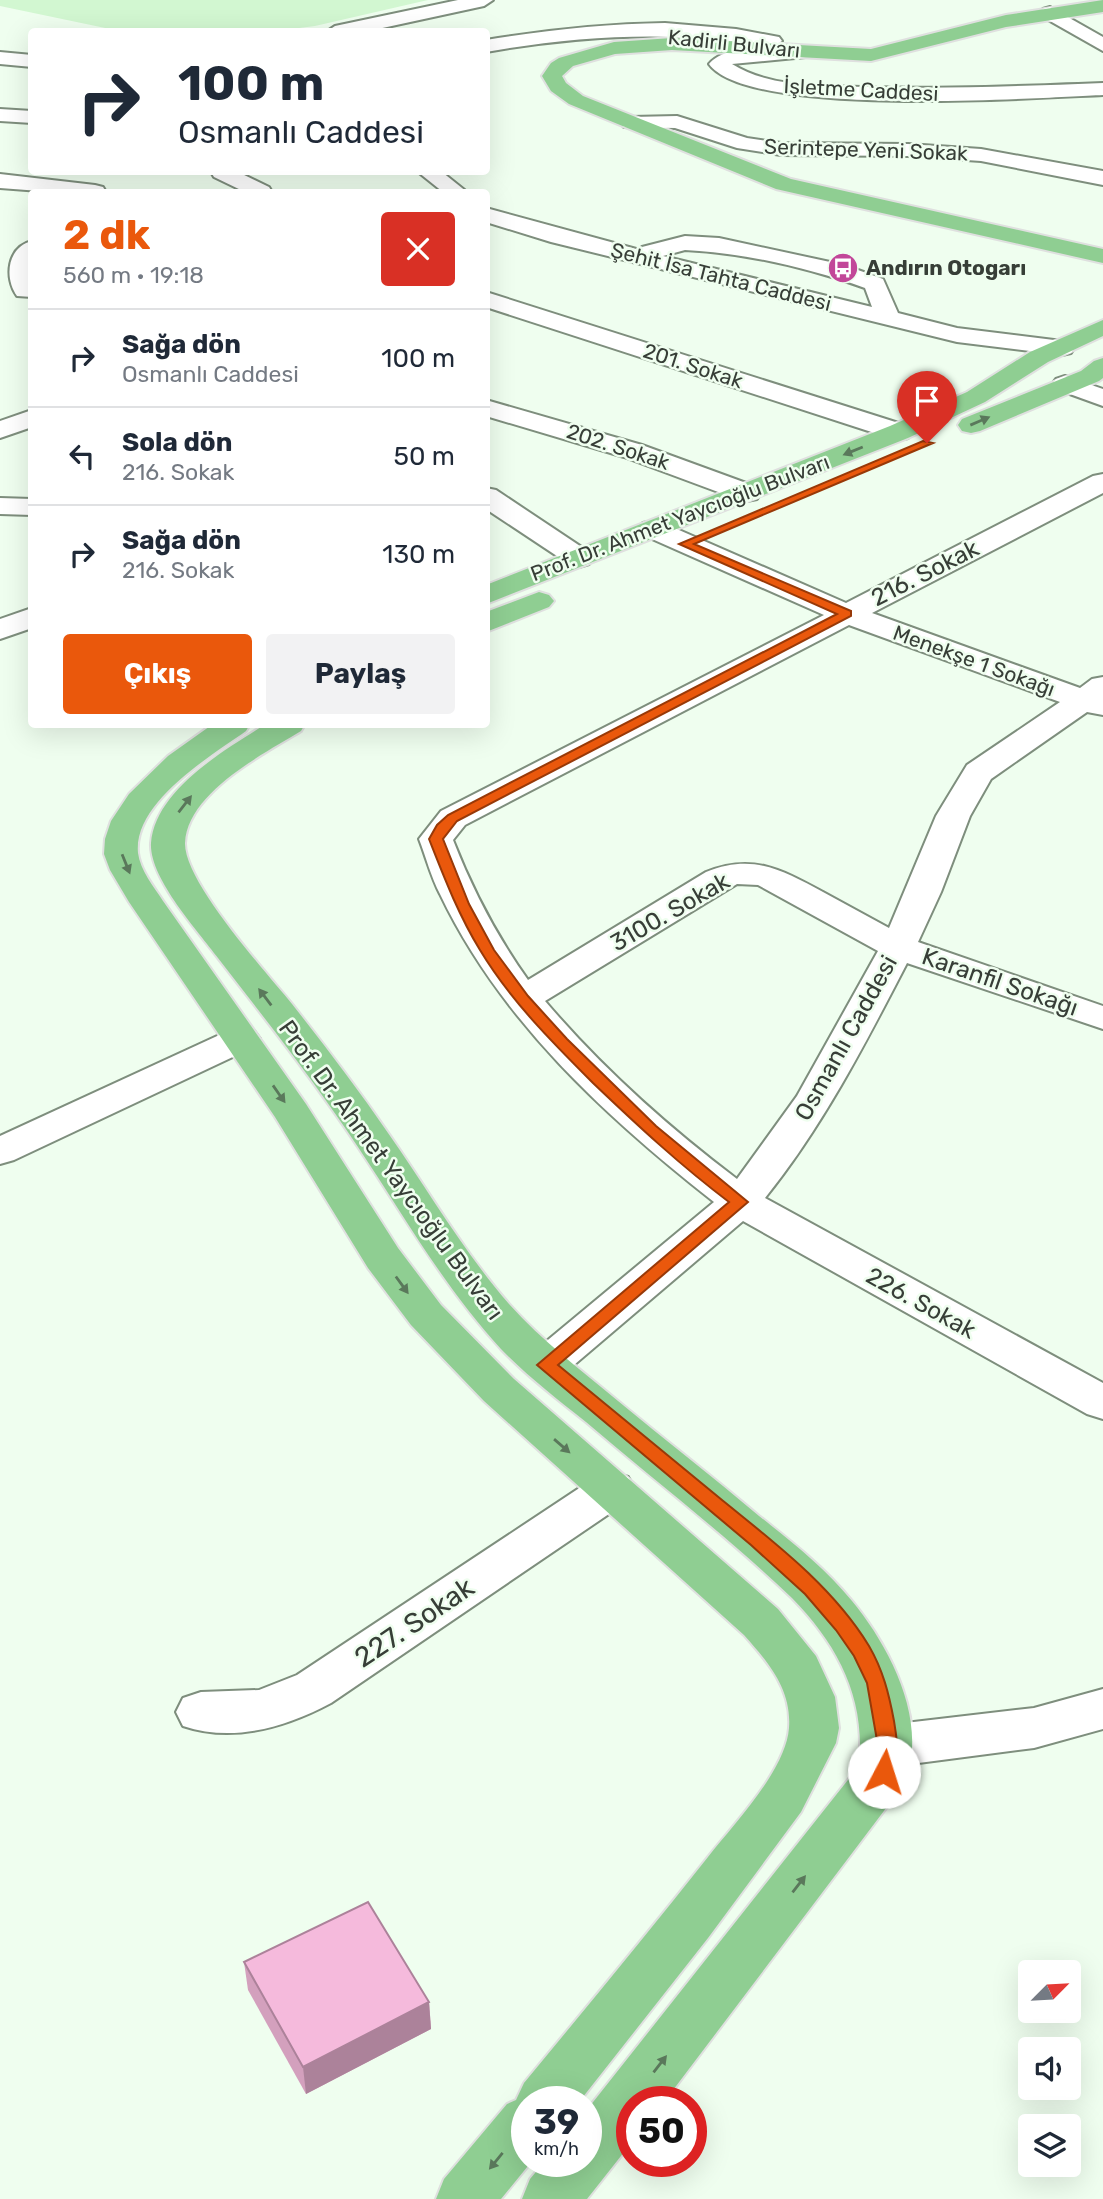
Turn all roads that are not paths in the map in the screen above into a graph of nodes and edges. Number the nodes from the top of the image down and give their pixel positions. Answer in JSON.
{"nodes":[{"id":1,"x":484,"y":0,"type":"edge"},
{"id":2,"x":1103,"y":6,"type":"edge"},
{"id":3,"x":1052,"y":7,"type":"edge"},
{"id":4,"x":354,"y":28,"type":"edge"},
{"id":5,"x":490,"y":45,"type":"edge"},
{"id":6,"x":1103,"y":45,"type":"edge"},
{"id":7,"x":811,"y":52,"type":"junction"},
{"id":8,"x":0,"y":58,"type":"edge"},
{"id":9,"x":28,"y":61,"type":"edge"},
{"id":10,"x":533,"y":65,"type":"dead end"},
{"id":11,"x":1103,"y":89,"type":"edge"},
{"id":12,"x":543,"y":98,"type":"dead end"},
{"id":13,"x":0,"y":115,"type":"edge"},
{"id":14,"x":28,"y":117,"type":"edge"},
{"id":15,"x":631,"y":123,"type":"junction"},
{"id":16,"x":104,"y":175,"type":"edge"},
{"id":17,"x":228,"y":175,"type":"edge"},
{"id":18,"x":433,"y":175,"type":"edge"},
{"id":19,"x":1103,"y":178,"type":"edge"},
{"id":20,"x":0,"y":181,"type":"edge"},
{"id":21,"x":72,"y":189,"type":"edge"},
{"id":22,"x":92,"y":189,"type":"edge"},
{"id":23,"x":255,"y":189,"type":"edge"},
{"id":24,"x":452,"y":189,"type":"edge"},
{"id":25,"x":490,"y":216,"type":"edge"},
{"id":26,"x":24,"y":245,"type":"edge"},
{"id":27,"x":1098,"y":254,"type":"edge"},
{"id":28,"x":634,"y":255,"type":"junction"},
{"id":29,"x":1103,"y":272,"type":"edge"},
{"id":30,"x":28,"y":291,"type":"edge"},
{"id":31,"x":0,"y":296,"type":"edge"},
{"id":32,"x":490,"y":300,"type":"edge"},
{"id":33,"x":888,"y":318,"type":"junction"},
{"id":34,"x":1103,"y":327,"type":"edge"},
{"id":35,"x":957,"y":335,"type":"junction"},
{"id":36,"x":1062,"y":348,"type":"junction"},
{"id":37,"x":1103,"y":360,"type":"edge"},
{"id":38,"x":1103,"y":366,"type":"edge"},
{"id":39,"x":1024,"y":367,"type":"junction"},
{"id":40,"x":1065,"y":384,"type":"junction"},
{"id":41,"x":1103,"y":398,"type":"edge"},
{"id":42,"x":490,"y":409,"type":"edge"},
{"id":43,"x":28,"y":420,"type":"edge"},
{"id":44,"x":0,"y":430,"type":"edge"},
{"id":45,"x":899,"y":432,"type":"junction"},
{"id":46,"x":1103,"y":482,"type":"edge"},
{"id":47,"x":747,"y":493,"type":"junction"},
{"id":48,"x":490,"y":499,"type":"edge"},
{"id":49,"x":0,"y":506,"type":"edge"},
{"id":50,"x":28,"y":506,"type":"edge"},
{"id":51,"x":653,"y":529,"type":"junction"},
{"id":52,"x":684,"y":544,"type":"junction"},
{"id":53,"x":579,"y":558,"type":"junction"},
{"id":54,"x":490,"y":593,"type":"edge"},
{"id":55,"x":847,"y":614,"type":"junction"},
{"id":56,"x":28,"y":620,"type":"edge"},
{"id":57,"x":490,"y":622,"type":"edge"},
{"id":58,"x":0,"y":630,"type":"edge"},
{"id":59,"x":1097,"y":698,"type":"edge"},
{"id":60,"x":229,"y":728,"type":"edge"},
{"id":61,"x":283,"y":728,"type":"edge"},
{"id":62,"x":897,"y":947,"type":"junction"},
{"id":63,"x":523,"y":999,"type":"junction"},
{"id":64,"x":1103,"y":1018,"type":"edge"},
{"id":65,"x":241,"y":1039,"type":"junction"},
{"id":66,"x":0,"y":1151,"type":"edge"},
{"id":67,"x":740,"y":1202,"type":"junction"},
{"id":68,"x":546,"y":1365,"type":"junction"},
{"id":69,"x":1103,"y":1404,"type":"edge"},
{"id":70,"x":612,"y":1489,"type":"junction"},
{"id":71,"x":1103,"y":1709,"type":"edge"},
{"id":72,"x":201,"y":1712,"type":"dead end"},
{"id":73,"x":888,"y":1746,"type":"junction"},
{"id":74,"x":557,"y":2086,"type":"edge"},
{"id":75,"x":602,"y":2135,"type":"edge"},
{"id":76,"x":511,"y":2143,"type":"edge"},
{"id":77,"x":568,"y":2177,"type":"edge"},
{"id":78,"x":466,"y":2199,"type":"edge"},
{"id":79,"x":551,"y":2199,"type":"edge"}],
"edges":[{"from":1,"to":4,"type":"street"},
{"from":2,"to":3,"type":"main road"},
{"from":3,"to":6,"type":"street"},
{"from":3,"to":7,"type":"main road"},
{"from":5,"to":7,"type":"street"},
{"from":7,"to":10,"type":"main road","name":"Kadirli Bulvarı"},
{"from":7,"to":11,"type":"street","name":"İşletme Caddesi"},
{"from":7,"to":15,"type":"main road","name":"Kadirli Bulvarı"},
{"from":8,"to":9,"type":"street"},
{"from":12,"to":29,"type":"main road"},
{"from":13,"to":14,"type":"street"},
{"from":15,"to":19,"type":"street","name":"Serintepe Yeni Sokak"},
{"from":15,"to":27,"type":"main road","name":"Kadirli Bulvarı"},
{"from":16,"to":22,"type":"street"},
{"from":17,"to":23,"type":"street"},
{"from":18,"to":24,"type":"street"},
{"from":20,"to":21,"type":"street"},
{"from":25,"to":28,"type":"street","name":"Şehit İsa Tahta Caddesi"},
{"from":26,"to":30,"type":"street"},
{"from":28,"to":33,"type":"street","name":"Şehit İsa Tahta Caddesi"},
{"from":28,"to":33,"type":"street"},
{"from":30,"to":31,"type":"street"},
{"from":32,"to":45,"type":"street","name":"201. Sokak"},
{"from":33,"to":35,"type":"street","name":"Şehit İsa Tahta Caddesi"},
{"from":34,"to":36,"type":"main road"},
{"from":35,"to":36,"type":"street","name":"Şehit İsa Tahta Caddesi"},
{"from":35,"to":39,"type":"street","name":"Şehit İsa Tahta Caddesi"},
{"from":36,"to":37,"type":"main road"},
{"from":36,"to":39,"type":"main road"},
{"from":38,"to":40,"type":"main road"},
{"from":39,"to":40,"type":"main road"},
{"from":39,"to":45,"type":"main road","name":"Prof. Dr. Ahmet Yaycıoğlu Bulvarı"},
{"from":40,"to":41,"type":"street"},
{"from":52,"to":40,"type":"main road","name":"Prof. Dr. Ahmet Yaycıoğlu Bulvarı","one_way":true},
{"from":42,"to":47,"type":"street","name":"202. Sokak"},
{"from":43,"to":44,"type":"street"},
{"from":45,"to":47,"type":"main road","name":"Prof. Dr. Ahmet Yaycıoğlu Bulvarı","one_way":true},
{"from":46,"to":55,"type":"street","name":"216. Sokak"},
{"from":47,"to":51,"type":"main road","name":"Prof. Dr. Ahmet Yaycıoğlu Bulvarı"},
{"from":48,"to":53,"type":"street"},
{"from":49,"to":50,"type":"street"},
{"from":51,"to":52,"type":"street","name":"Menekşe 1 Sokağı"},
{"from":51,"to":53,"type":"main road","name":"Prof. Dr. Ahmet Yaycıoğlu Bulvarı"},
{"from":52,"to":55,"type":"street","name":"Menekşe 1 Sokağı"},
{"from":52,"to":57,"type":"main road","name":"Prof. Dr. Ahmet Yaycıoğlu Bulvarı"},
{"from":53,"to":54,"type":"main road","name":"Prof. Dr. Ahmet Yaycıoğlu Bulvarı"},
{"from":55,"to":59,"type":"street","name":"Menekşe 1 Sokağı"},
{"from":55,"to":63,"type":"street","name":"216. Sokak"},
{"from":56,"to":58,"type":"street"},
{"from":59,"to":62,"type":"street","name":"Osmanlı Caddesi"},
{"from":60,"to":65,"type":"main road","name":"Prof. Dr. Ahmet Yaycıoğlu Bulvarı","one_way":true},
{"from":68,"to":61,"type":"main road","name":"Prof. Dr. Ahmet Yaycıoğlu Bulvarı","one_way":true},
{"from":62,"to":63,"type":"street","name":"3100. Sokak"},
{"from":62,"to":64,"type":"street","name":"Karanfil Sokağı"},
{"from":62,"to":67,"type":"street","name":"Osmanlı Caddesi"},
{"from":63,"to":67,"type":"street","name":"216. Sokak"},
{"from":65,"to":66,"type":"street"},
{"from":65,"to":70,"type":"main road","name":"Prof. Dr. Ahmet Yaycıoğlu Bulvarı","one_way":true},
{"from":67,"to":68,"type":"street","name":"Osmanlı Caddesi"},
{"from":67,"to":69,"type":"street","name":"226. Sokak"},
{"from":68,"to":73,"type":"main road","name":"Prof. Dr. Ahmet Yaycıoğlu Bulvarı"},
{"from":70,"to":72,"type":"street","name":"227. Sokak"},
{"from":70,"to":74,"type":"main road","name":"Prof. Dr. Ahmet Yaycıoğlu Bulvarı"},
{"from":71,"to":73,"type":"street"},
{"from":75,"to":73,"type":"main road","name":"Prof. Dr. Ahmet Yaycıoğlu Bulvarı","one_way":true},
{"from":76,"to":78,"type":"main road","one_way":true},
{"from":77,"to":79,"type":"main road"}]}
